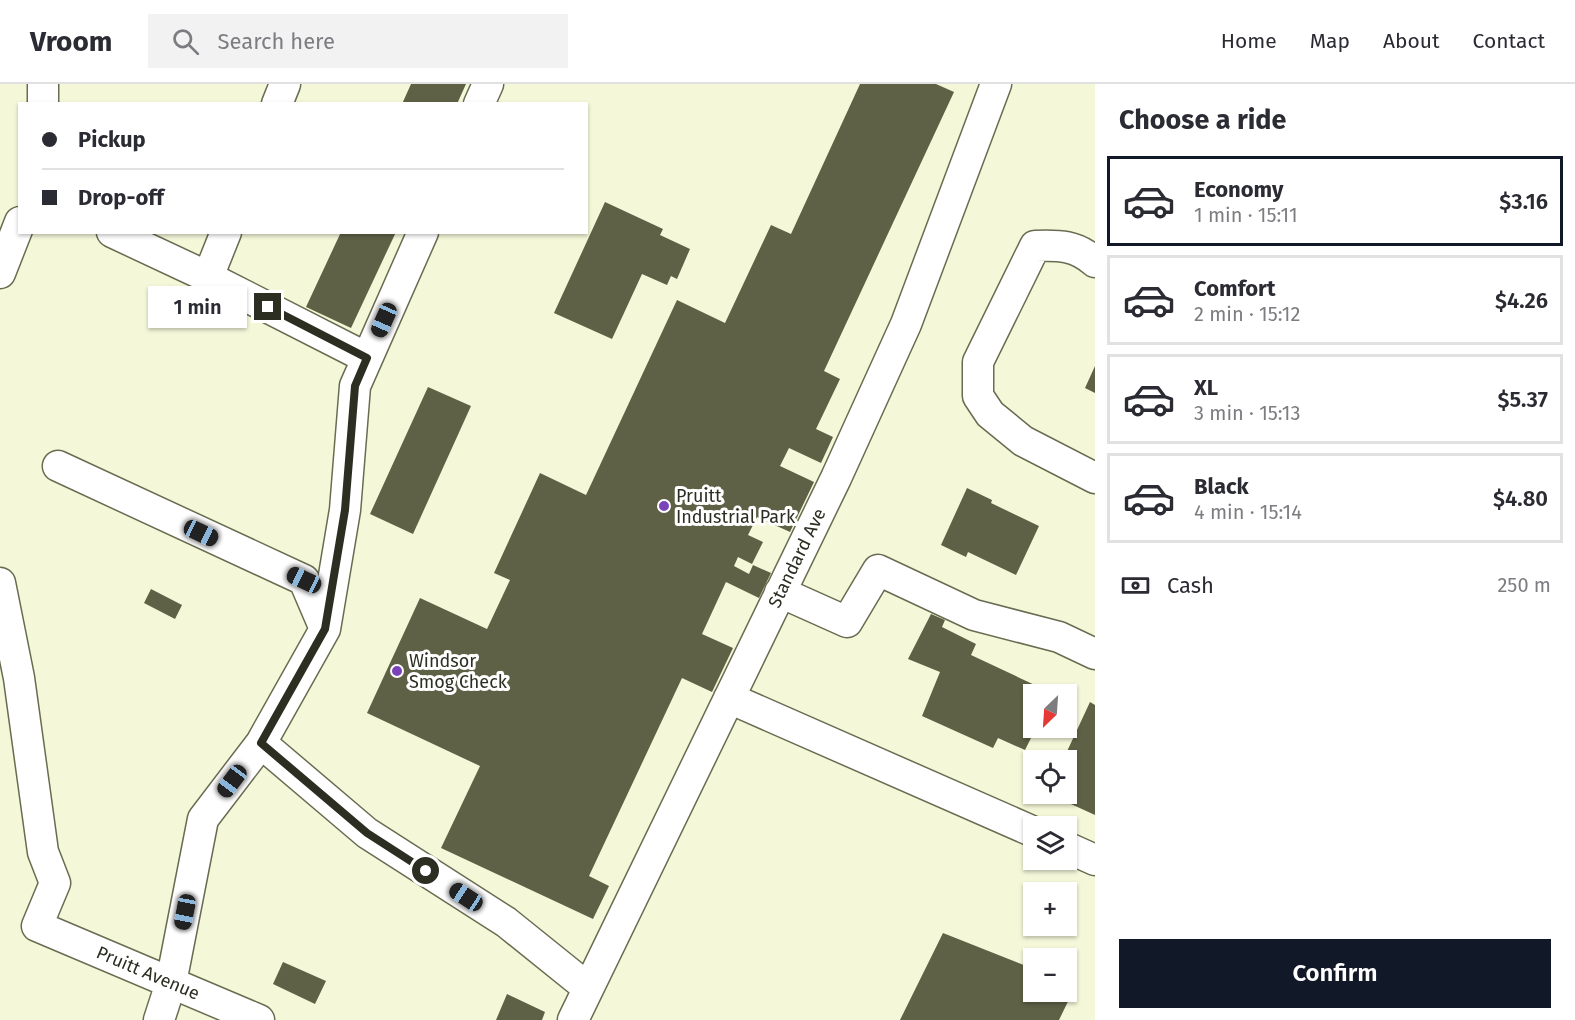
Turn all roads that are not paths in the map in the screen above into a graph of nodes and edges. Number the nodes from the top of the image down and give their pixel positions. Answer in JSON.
{"nodes":[{"id":1,"x":44,"y":84,"type":"edge"},
{"id":2,"x":285,"y":84,"type":"edge"},
{"id":3,"x":488,"y":84,"type":"edge"},
{"id":4,"x":996,"y":84,"type":"edge"},
{"id":5,"x":43,"y":102,"type":"edge"},
{"id":6,"x":278,"y":102,"type":"edge"},
{"id":7,"x":480,"y":102,"type":"edge"},
{"id":8,"x":18,"y":227,"type":"edge"},
{"id":9,"x":116,"y":234,"type":"edge"},
{"id":10,"x":225,"y":234,"type":"edge"},
{"id":11,"x":422,"y":234,"type":"edge"},
{"id":12,"x":1095,"y":262,"type":"edge"},
{"id":13,"x":0,"y":273,"type":"edge"},
{"id":14,"x":208,"y":277,"type":"junction"},
{"id":15,"x":367,"y":358,"type":"junction"},
{"id":16,"x":58,"y":466,"type":"dead end"},
{"id":17,"x":1095,"y":478,"type":"edge"},
{"id":18,"x":0,"y":583,"type":"edge"},
{"id":19,"x":780,"y":592,"type":"junction"},
{"id":20,"x":325,"y":629,"type":"junction"},
{"id":21,"x":1095,"y":654,"type":"edge"},
{"id":22,"x":729,"y":698,"type":"junction"},
{"id":23,"x":261,"y":743,"type":"junction"},
{"id":24,"x":1023,"y":827,"type":"edge"},
{"id":25,"x":1077,"y":852,"type":"edge"},
{"id":26,"x":1095,"y":860,"type":"edge"},
{"id":27,"x":171,"y":982,"type":"junction"},
{"id":28,"x":588,"y":988,"type":"junction"},
{"id":29,"x":159,"y":1020,"type":"edge"},
{"id":30,"x":260,"y":1020,"type":"edge"},
{"id":31,"x":573,"y":1020,"type":"edge"}],
"edges":[{"from":1,"to":5,"type":"street"},
{"from":2,"to":6,"type":"street"},
{"from":3,"to":7,"type":"street"},
{"from":4,"to":19,"type":"street","name":"Standard Ave"},
{"from":8,"to":13,"type":"street"},
{"from":9,"to":14,"type":"street"},
{"from":10,"to":14,"type":"street"},
{"from":11,"to":15,"type":"street"},
{"from":12,"to":17,"type":"street"},
{"from":14,"to":15,"type":"street"},
{"from":15,"to":20,"type":"street"},
{"from":16,"to":20,"type":"street"},
{"from":18,"to":27,"type":"street","name":"Pruitt Avenue"},
{"from":19,"to":21,"type":"street"},
{"from":19,"to":22,"type":"street","name":"Standard Ave"},
{"from":20,"to":23,"type":"street"},
{"from":22,"to":24,"type":"street"},
{"from":22,"to":28,"type":"street","name":"Standard Ave"},
{"from":23,"to":27,"type":"street"},
{"from":23,"to":28,"type":"street"},
{"from":25,"to":26,"type":"street"},
{"from":27,"to":29,"type":"street"},
{"from":27,"to":30,"type":"street","name":"Pruitt Avenue"},
{"from":28,"to":31,"type":"street","name":"Standard Ave"}]}
